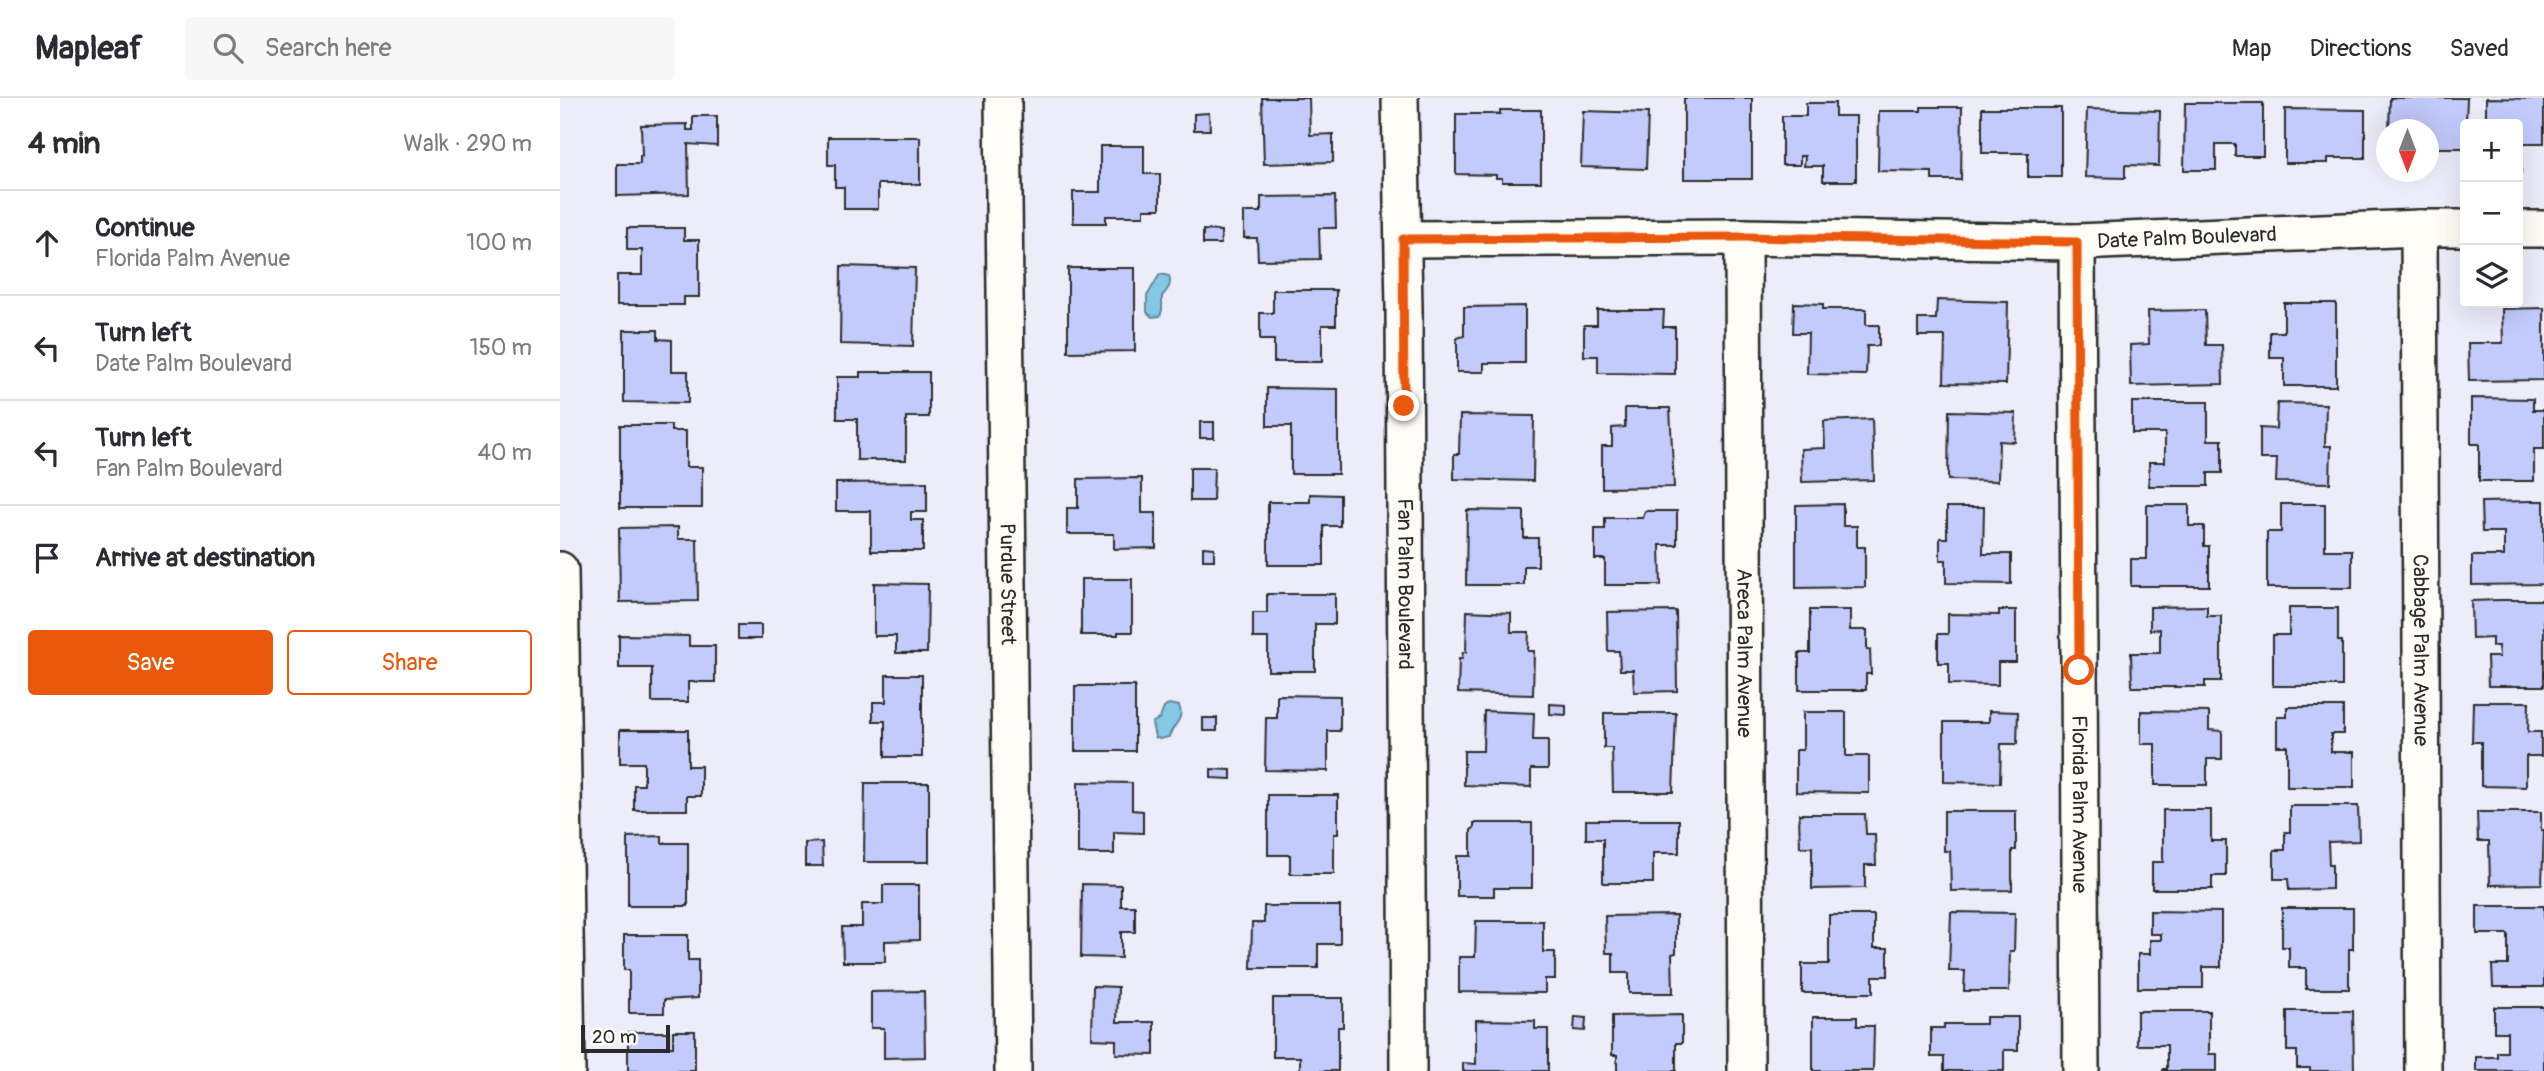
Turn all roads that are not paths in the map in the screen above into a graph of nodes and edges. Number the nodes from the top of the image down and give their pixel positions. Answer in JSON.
{"nodes":[{"id":1,"x":1003,"y":98,"type":"edge"},
{"id":2,"x":1400,"y":98,"type":"edge"},
{"id":3,"x":2419,"y":228,"type":"junction"},
{"id":4,"x":2460,"y":228,"type":"edge"},
{"id":5,"x":2523,"y":229,"type":"edge"},
{"id":6,"x":2544,"y":229,"type":"edge"},
{"id":7,"x":1743,"y":237,"type":"junction"},
{"id":8,"x":1403,"y":239,"type":"junction"},
{"id":9,"x":2077,"y":242,"type":"junction"},
{"id":10,"x":560,"y":570,"type":"edge"},
{"id":11,"x":567,"y":1071,"type":"edge"},
{"id":12,"x":1013,"y":1071,"type":"edge"},
{"id":13,"x":1408,"y":1071,"type":"edge"},
{"id":14,"x":1746,"y":1071,"type":"edge"},
{"id":15,"x":2081,"y":1071,"type":"edge"},
{"id":16,"x":2423,"y":1071,"type":"edge"}],
"edges":[{"from":1,"to":12,"type":"street","name":"Purdue Street"},
{"from":2,"to":8,"type":"street","name":"Fan Palm Boulevard"},
{"from":3,"to":4,"type":"street","name":"Date Palm Boulevard"},
{"from":3,"to":9,"type":"street","name":"Date Palm Boulevard"},
{"from":3,"to":16,"type":"street","name":"Cabbage Palm Avenue"},
{"from":5,"to":6,"type":"street"},
{"from":7,"to":8,"type":"street","name":"Date Palm Boulevard"},
{"from":7,"to":9,"type":"street","name":"Date Palm Boulevard"},
{"from":7,"to":14,"type":"street","name":"Areca Palm Avenue"},
{"from":8,"to":13,"type":"street","name":"Fan Palm Boulevard"},
{"from":9,"to":15,"type":"street","name":"Florida Palm Avenue"},
{"from":10,"to":11,"type":"street"}]}
